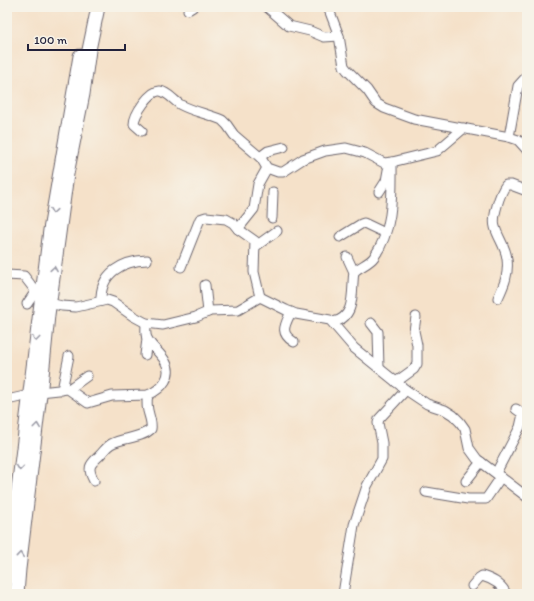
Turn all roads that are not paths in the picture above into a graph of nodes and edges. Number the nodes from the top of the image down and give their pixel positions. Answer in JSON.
{"nodes":[{"id":1,"x":90,"y":7,"type":"edge"},
{"id":2,"x":98,"y":7,"type":"edge"},
{"id":3,"x":267,"y":7,"type":"edge"},
{"id":4,"x":328,"y":7,"type":"edge"},
{"id":5,"x":339,"y":36,"type":"junction"},
{"id":6,"x":85,"y":53,"type":"junction"},
{"id":7,"x":527,"y":76,"type":"edge"},
{"id":8,"x":464,"y":128,"type":"junction"},
{"id":9,"x":142,"y":131,"type":"dead end"},
{"id":10,"x":508,"y":137,"type":"junction"},
{"id":11,"x":284,"y":147,"type":"dead end"},
{"id":12,"x":527,"y":150,"type":"edge"},
{"id":13,"x":260,"y":157,"type":"junction"},
{"id":14,"x":390,"y":162,"type":"junction"},
{"id":15,"x":267,"y":168,"type":"junction"},
{"id":16,"x":527,"y":191,"type":"edge"},
{"id":17,"x":272,"y":192,"type":"dead end"},
{"id":18,"x":379,"y":192,"type":"dead end"},
{"id":19,"x":255,"y":200,"type":"junction"},
{"id":20,"x":272,"y":208,"type":"junction"},
{"id":21,"x":272,"y":218,"type":"dead end"},
{"id":22,"x":238,"y":229,"type":"junction"},
{"id":23,"x":277,"y":231,"type":"dead end"},
{"id":24,"x":385,"y":233,"type":"junction"},
{"id":25,"x":340,"y":238,"type":"dead end"},
{"id":26,"x":256,"y":246,"type":"junction"},
{"id":27,"x":347,"y":257,"type":"dead end"},
{"id":28,"x":147,"y":260,"type":"dead end"},
{"id":29,"x":181,"y":267,"type":"dead end"},
{"id":30,"x":354,"y":272,"type":"junction"},
{"id":31,"x":7,"y":275,"type":"edge"},
{"id":32,"x":205,"y":285,"type":"dead end"},
{"id":33,"x":42,"y":297,"type":"junction"},
{"id":34,"x":260,"y":297,"type":"junction"},
{"id":35,"x":498,"y":298,"type":"dead end"},
{"id":36,"x":101,"y":301,"type":"junction"},
{"id":37,"x":27,"y":304,"type":"dead end"},
{"id":38,"x":208,"y":312,"type":"junction"},
{"id":39,"x":292,"y":312,"type":"junction"},
{"id":40,"x":416,"y":317,"type":"dead end"},
{"id":41,"x":333,"y":322,"type":"junction"},
{"id":42,"x":146,"y":323,"type":"junction"},
{"id":43,"x":371,"y":323,"type":"dead end"},
{"id":44,"x":147,"y":339,"type":"junction"},
{"id":45,"x":294,"y":342,"type":"dead end"},
{"id":46,"x":145,"y":355,"type":"dead end"},
{"id":47,"x":69,"y":356,"type":"dead end"},
{"id":48,"x":379,"y":368,"type":"junction"},
{"id":49,"x":87,"y":376,"type":"dead end"},
{"id":50,"x":396,"y":382,"type":"junction"},
{"id":51,"x":65,"y":389,"type":"junction"},
{"id":52,"x":406,"y":390,"type":"junction"},
{"id":53,"x":35,"y":394,"type":"junction"},
{"id":54,"x":148,"y":395,"type":"junction"},
{"id":55,"x":7,"y":400,"type":"edge"},
{"id":56,"x":516,"y":409,"type":"dead end"},
{"id":57,"x":481,"y":462,"type":"junction"},
{"id":58,"x":498,"y":475,"type":"junction"},
{"id":59,"x":94,"y":480,"type":"dead end"},
{"id":60,"x":466,"y":481,"type":"dead end"},
{"id":61,"x":426,"y":492,"type":"dead end"},
{"id":62,"x":527,"y":497,"type":"edge"},
{"id":63,"x":7,"y":578,"type":"edge"},
{"id":64,"x":472,"y":586,"type":"dead end"},
{"id":65,"x":17,"y":594,"type":"edge"},
{"id":66,"x":343,"y":594,"type":"edge"},
{"id":67,"x":506,"y":594,"type":"edge"}],
"edges":[{"from":1,"to":6,"type":"highway"},
{"from":2,"to":6,"type":"highway"},
{"from":3,"to":5,"type":"street"},
{"from":4,"to":5,"type":"street"},
{"from":5,"to":8,"type":"street"},
{"from":6,"to":33,"type":"highway"},
{"from":7,"to":10,"type":"street"},
{"from":8,"to":10,"type":"street"},
{"from":8,"to":14,"type":"street"},
{"from":9,"to":13,"type":"street"},
{"from":10,"to":12,"type":"street"},
{"from":11,"to":13,"type":"street"},
{"from":13,"to":15,"type":"street"},
{"from":14,"to":15,"type":"street"},
{"from":14,"to":18,"type":"street"},
{"from":14,"to":24,"type":"street"},
{"from":15,"to":19,"type":"street"},
{"from":16,"to":35,"type":"street"},
{"from":17,"to":20,"type":"street"},
{"from":19,"to":20,"type":"street"},
{"from":19,"to":22,"type":"street"},
{"from":20,"to":21,"type":"street"},
{"from":22,"to":26,"type":"street"},
{"from":22,"to":29,"type":"street"},
{"from":23,"to":26,"type":"street"},
{"from":24,"to":25,"type":"street"},
{"from":24,"to":30,"type":"street"},
{"from":26,"to":34,"type":"street"},
{"from":27,"to":30,"type":"street"},
{"from":28,"to":36,"type":"street"},
{"from":30,"to":41,"type":"street"},
{"from":31,"to":33,"type":"street"},
{"from":32,"to":38,"type":"street"},
{"from":33,"to":36,"type":"street"},
{"from":33,"to":37,"type":"street"},
{"from":33,"to":53,"type":"highway"},
{"from":34,"to":38,"type":"street"},
{"from":34,"to":39,"type":"street"},
{"from":36,"to":42,"type":"street"},
{"from":38,"to":42,"type":"street"},
{"from":39,"to":41,"type":"street"},
{"from":39,"to":45,"type":"street"},
{"from":40,"to":50,"type":"street"},
{"from":41,"to":48,"type":"street"},
{"from":42,"to":44,"type":"street"},
{"from":43,"to":48,"type":"street"},
{"from":44,"to":46,"type":"street"},
{"from":44,"to":54,"type":"street"},
{"from":47,"to":51,"type":"street"},
{"from":48,"to":50,"type":"street"},
{"from":49,"to":51,"type":"street"},
{"from":50,"to":52,"type":"street"},
{"from":51,"to":53,"type":"street"},
{"from":51,"to":54,"type":"street"},
{"from":52,"to":57,"type":"street"},
{"from":52,"to":66,"type":"street"},
{"from":53,"to":55,"type":"street"},
{"from":53,"to":63,"type":"highway","one_way":true},
{"from":65,"to":53,"type":"highway","one_way":true},
{"from":54,"to":59,"type":"street"},
{"from":56,"to":58,"type":"street"},
{"from":57,"to":58,"type":"street"},
{"from":57,"to":60,"type":"street"},
{"from":58,"to":61,"type":"street"},
{"from":58,"to":62,"type":"street"},
{"from":64,"to":67,"type":"street"}]}
